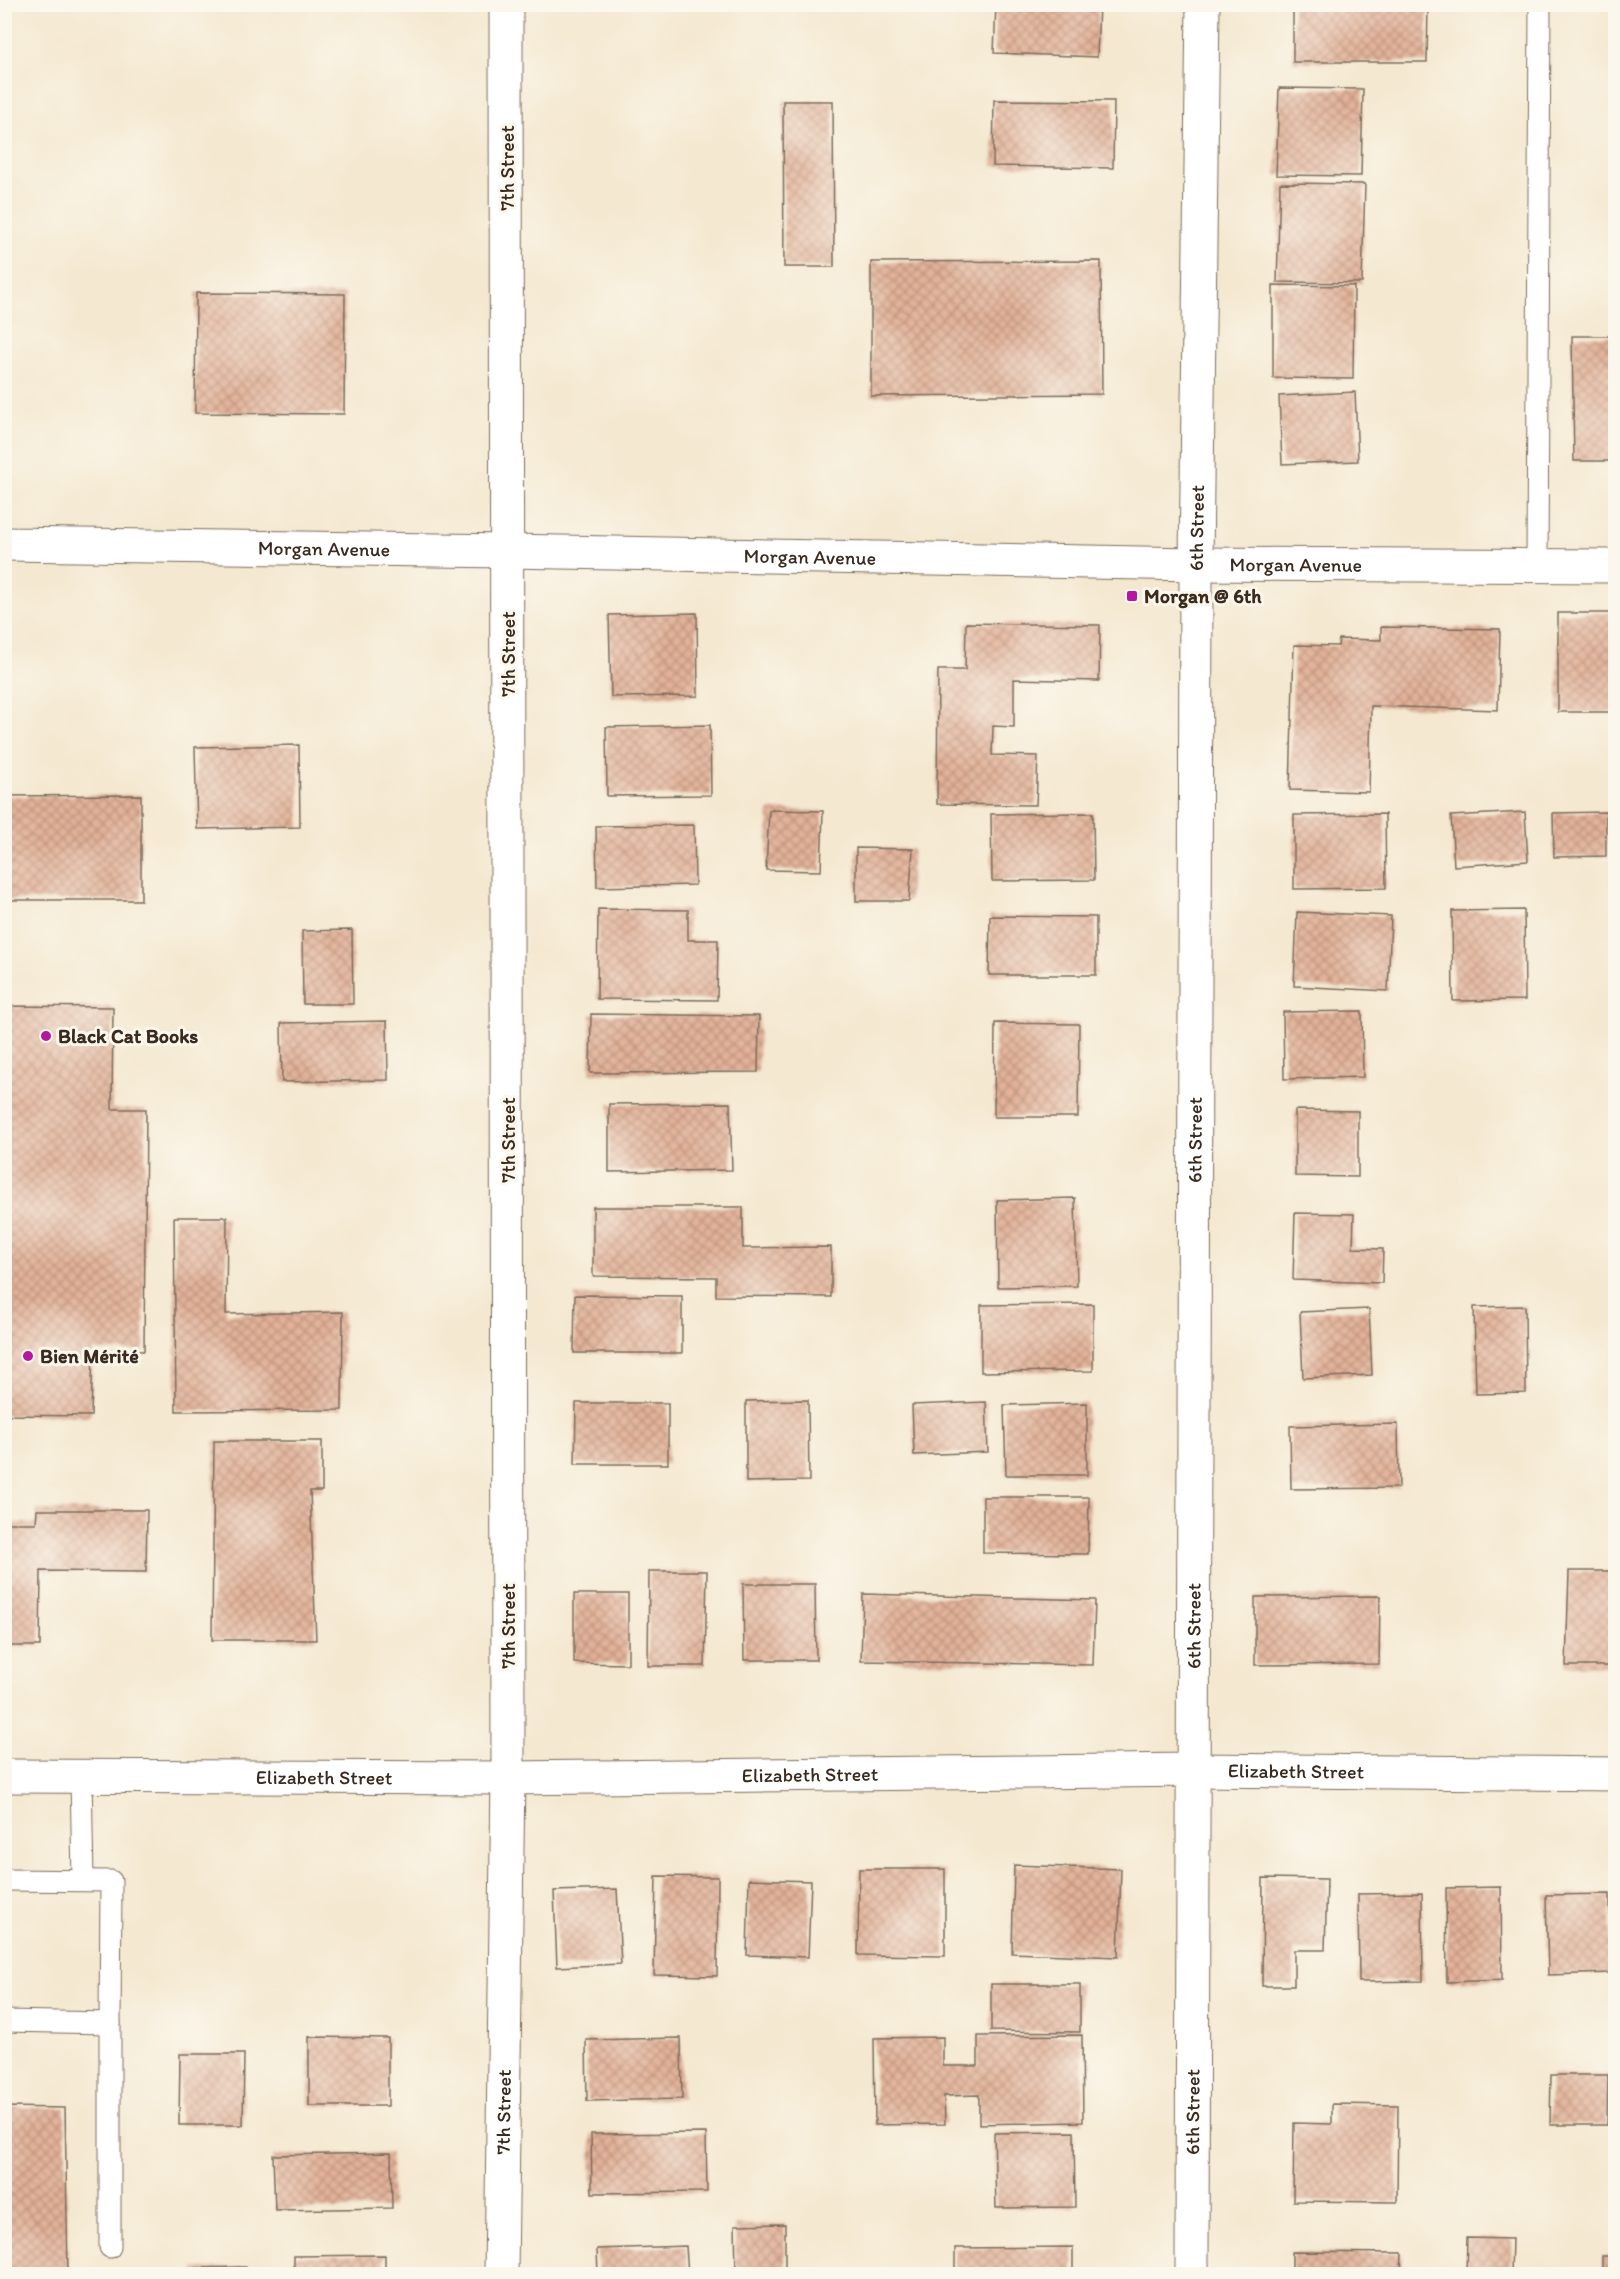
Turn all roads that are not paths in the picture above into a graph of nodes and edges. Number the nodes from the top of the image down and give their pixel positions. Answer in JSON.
{"nodes":[{"id":1,"x":506,"y":4,"type":"edge"},
{"id":2,"x":1203,"y":4,"type":"edge"},
{"id":3,"x":1540,"y":4,"type":"edge"},
{"id":4,"x":4,"y":544,"type":"edge"},
{"id":5,"x":508,"y":551,"type":"junction"},
{"id":6,"x":1196,"y":564,"type":"junction"},
{"id":7,"x":1537,"y":565,"type":"junction"},
{"id":8,"x":1616,"y":566,"type":"edge"},
{"id":9,"x":1192,"y":1770,"type":"junction"},
{"id":10,"x":1616,"y":1774,"type":"edge"},
{"id":11,"x":4,"y":1776,"type":"edge"},
{"id":12,"x":81,"y":1776,"type":"junction"},
{"id":13,"x":508,"y":1778,"type":"junction"},
{"id":14,"x":4,"y":1880,"type":"edge"},
{"id":15,"x":83,"y":1880,"type":"junction"},
{"id":16,"x":4,"y":2021,"type":"edge"},
{"id":17,"x":111,"y":2024,"type":"junction"},
{"id":18,"x":110,"y":2247,"type":"dead end"},
{"id":19,"x":501,"y":2274,"type":"edge"},
{"id":20,"x":1192,"y":2274,"type":"edge"}],
"edges":[{"from":1,"to":5,"type":"street","name":"7th Street"},
{"from":2,"to":6,"type":"street","name":"6th Street"},
{"from":3,"to":7,"type":"lane"},
{"from":4,"to":5,"type":"street","name":"Morgan Avenue"},
{"from":5,"to":6,"type":"street","name":"Morgan Avenue"},
{"from":5,"to":13,"type":"street","name":"7th Street"},
{"from":6,"to":7,"type":"street","name":"Morgan Avenue"},
{"from":6,"to":9,"type":"street","name":"6th Street"},
{"from":7,"to":8,"type":"street","name":"Morgan Avenue"},
{"from":9,"to":10,"type":"street","name":"Elizabeth Street"},
{"from":9,"to":13,"type":"street","name":"Elizabeth Street"},
{"from":9,"to":20,"type":"street","name":"6th Street"},
{"from":11,"to":12,"type":"street","name":"Elizabeth Street"},
{"from":12,"to":13,"type":"street","name":"Elizabeth Street"},
{"from":12,"to":15,"type":"lane"},
{"from":13,"to":19,"type":"street","name":"7th Street"},
{"from":14,"to":15,"type":"lane"},
{"from":15,"to":17,"type":"lane"},
{"from":16,"to":17,"type":"lane"},
{"from":17,"to":18,"type":"lane"}]}
